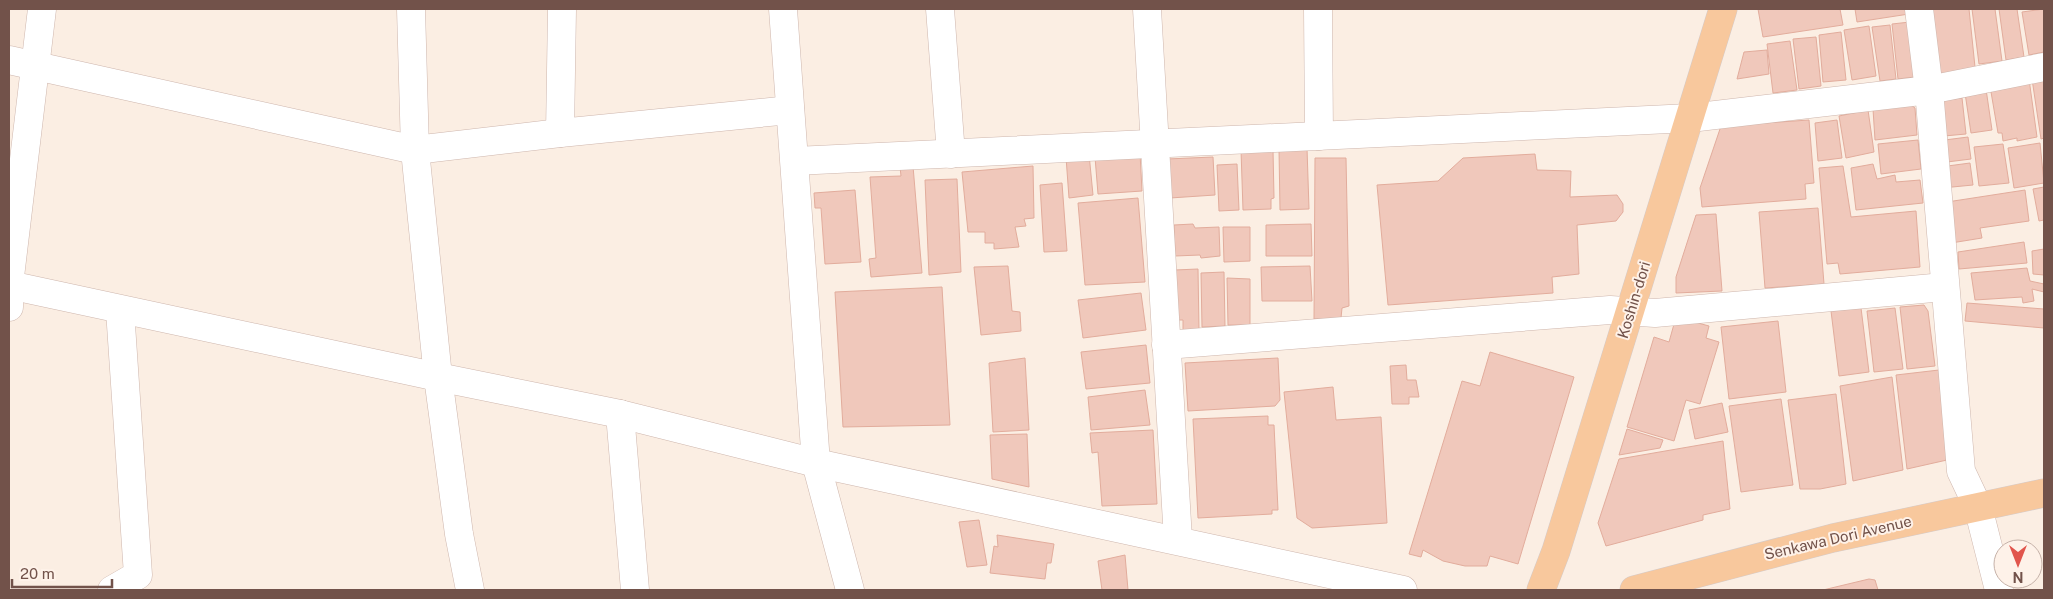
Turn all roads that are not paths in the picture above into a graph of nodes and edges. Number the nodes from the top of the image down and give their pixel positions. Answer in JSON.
{"nodes":[{"id":1,"x":42,"y":9,"type":"edge"},
{"id":2,"x":411,"y":9,"type":"edge"},
{"id":3,"x":562,"y":9,"type":"edge"},
{"id":4,"x":783,"y":9,"type":"edge"},
{"id":5,"x":940,"y":9,"type":"edge"},
{"id":6,"x":1147,"y":9,"type":"edge"},
{"id":7,"x":1318,"y":9,"type":"edge"},
{"id":8,"x":1723,"y":9,"type":"edge"},
{"id":9,"x":1919,"y":9,"type":"edge"},
{"id":10,"x":9,"y":60,"type":"edge"},
{"id":11,"x":35,"y":65,"type":"junction"},
{"id":12,"x":2044,"y":66,"type":"edge"},
{"id":13,"x":1929,"y":90,"type":"junction"},
{"id":14,"x":790,"y":110,"type":"junction"},
{"id":15,"x":1690,"y":118,"type":"junction"},
{"id":16,"x":560,"y":133,"type":"junction"},
{"id":17,"x":1319,"y":136,"type":"junction"},
{"id":18,"x":1156,"y":144,"type":"junction"},
{"id":19,"x":415,"y":150,"type":"junction"},
{"id":20,"x":951,"y":154,"type":"junction"},
{"id":21,"x":794,"y":161,"type":"junction"},
{"id":22,"x":9,"y":285,"type":"edge"},
{"id":23,"x":1944,"y":287,"type":"junction"},
{"id":24,"x":9,"y":307,"type":"edge"},
{"id":25,"x":120,"y":310,"type":"junction"},
{"id":26,"x":1631,"y":311,"type":"junction"},
{"id":27,"x":1166,"y":345,"type":"junction"},
{"id":28,"x":438,"y":377,"type":"junction"},
{"id":29,"x":620,"y":414,"type":"junction"},
{"id":30,"x":816,"y":462,"type":"junction"},
{"id":31,"x":2044,"y":494,"type":"edge"},
{"id":32,"x":1978,"y":507,"type":"junction"},
{"id":33,"x":1178,"y":540,"type":"junction"},
{"id":34,"x":112,"y":590,"type":"edge"},
{"id":35,"x":470,"y":590,"type":"edge"},
{"id":36,"x":635,"y":590,"type":"edge"},
{"id":37,"x":850,"y":590,"type":"edge"},
{"id":38,"x":1402,"y":590,"type":"edge"},
{"id":39,"x":1540,"y":590,"type":"edge"},
{"id":40,"x":1634,"y":590,"type":"edge"},
{"id":41,"x":1999,"y":590,"type":"edge"}],
"edges":[{"from":1,"to":11,"type":"street"},
{"from":2,"to":19,"type":"street"},
{"from":3,"to":16,"type":"street"},
{"from":4,"to":14,"type":"street"},
{"from":5,"to":20,"type":"street"},
{"from":6,"to":18,"type":"street"},
{"from":7,"to":17,"type":"street"},
{"from":8,"to":15,"type":"main road","name":"Koshin-dori"},
{"from":9,"to":13,"type":"street"},
{"from":10,"to":11,"type":"street"},
{"from":11,"to":19,"type":"street"},
{"from":11,"to":22,"type":"street"},
{"from":12,"to":13,"type":"street"},
{"from":13,"to":15,"type":"street"},
{"from":13,"to":23,"type":"street"},
{"from":14,"to":16,"type":"street"},
{"from":14,"to":21,"type":"street"},
{"from":15,"to":17,"type":"street"},
{"from":15,"to":26,"type":"main road","name":"Koshin-dori"},
{"from":16,"to":19,"type":"street"},
{"from":17,"to":18,"type":"street"},
{"from":18,"to":20,"type":"street"},
{"from":18,"to":27,"type":"street"},
{"from":19,"to":28,"type":"street"},
{"from":20,"to":21,"type":"street"},
{"from":21,"to":30,"type":"street"},
{"from":22,"to":24,"type":"street"},
{"from":22,"to":25,"type":"street"},
{"from":23,"to":26,"type":"street"},
{"from":23,"to":32,"type":"street"},
{"from":25,"to":28,"type":"street"},
{"from":25,"to":34,"type":"street"},
{"from":26,"to":27,"type":"street"},
{"from":26,"to":39,"type":"main road","name":"Koshin-dori"},
{"from":27,"to":33,"type":"street"},
{"from":28,"to":29,"type":"street"},
{"from":28,"to":35,"type":"street"},
{"from":29,"to":30,"type":"street"},
{"from":29,"to":36,"type":"street"},
{"from":30,"to":33,"type":"street"},
{"from":30,"to":37,"type":"street"},
{"from":31,"to":32,"type":"main road","name":"Senkawa Dori Avenue"},
{"from":32,"to":40,"type":"main road","name":"Senkawa Dori Avenue"},
{"from":32,"to":41,"type":"street"},
{"from":33,"to":38,"type":"street"}]}
